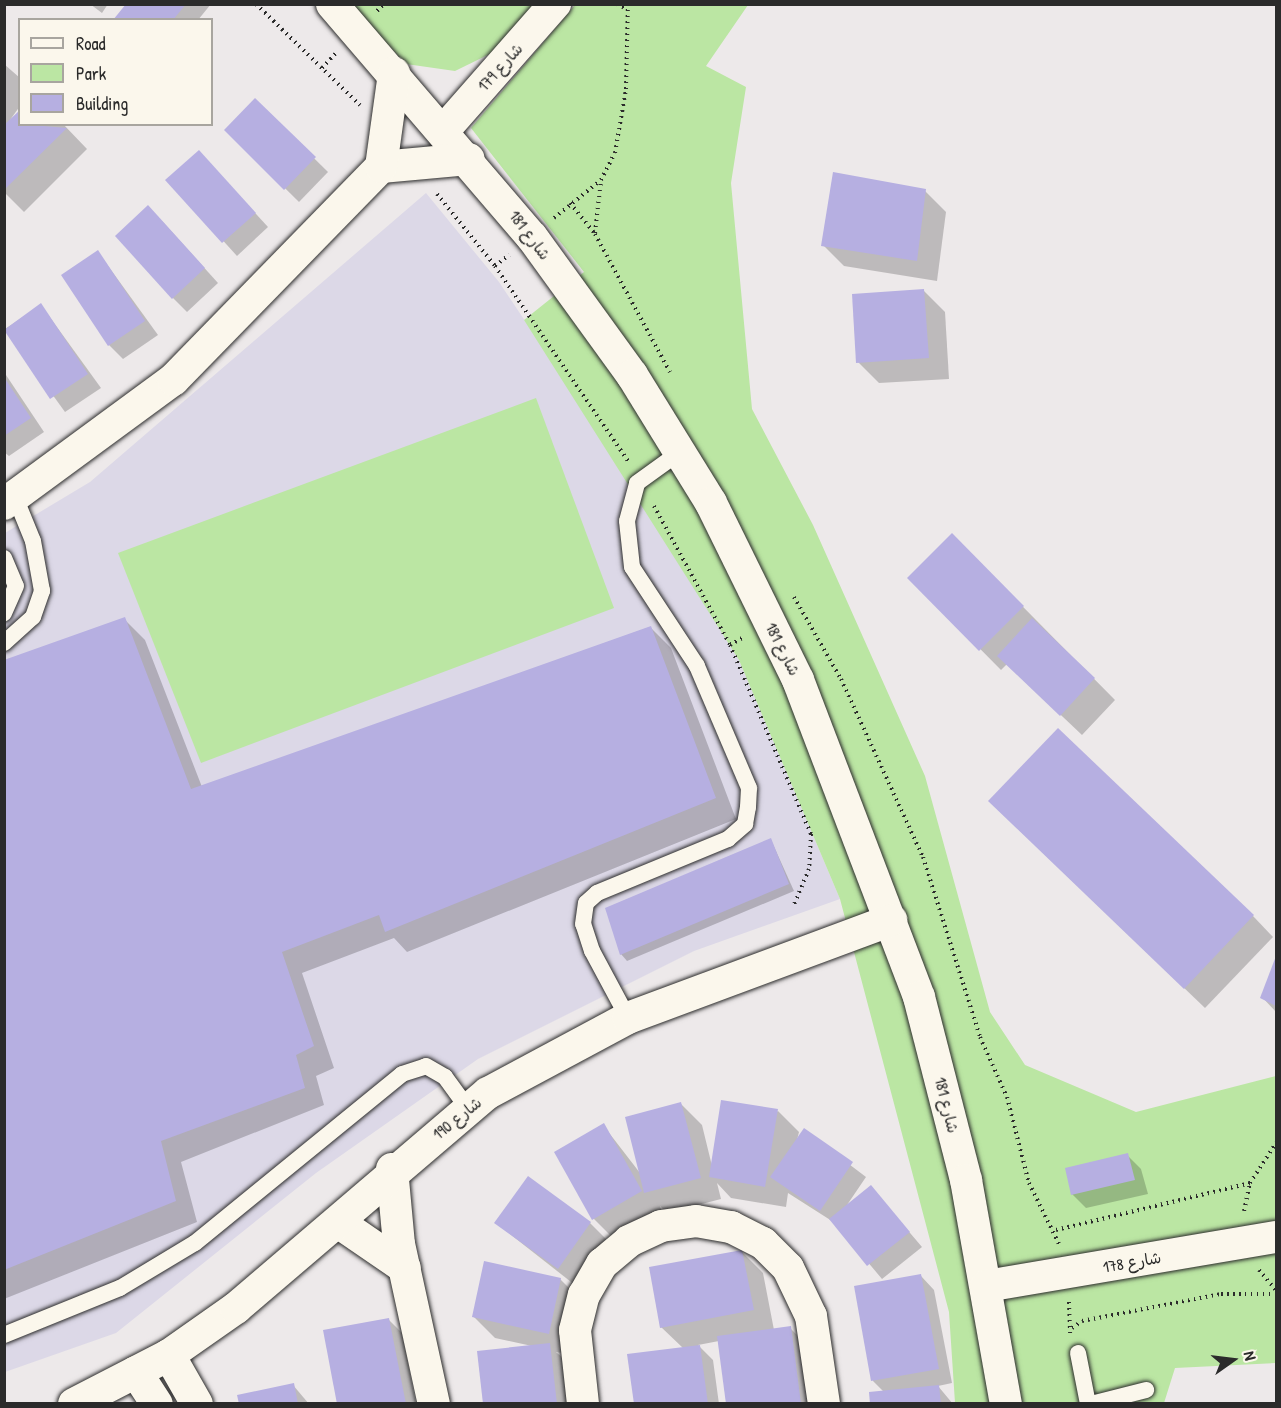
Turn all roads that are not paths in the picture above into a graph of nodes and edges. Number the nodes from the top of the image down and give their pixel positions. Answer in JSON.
{"nodes":[{"id":1,"x":332,"y":4,"type":"edge"},
{"id":2,"x":555,"y":4,"type":"edge"},
{"id":3,"x":394,"y":73,"type":"junction"},
{"id":4,"x":445,"y":129,"type":"junction"},
{"id":5,"x":469,"y":159,"type":"junction"},
{"id":6,"x":381,"y":167,"type":"junction"},
{"id":7,"x":680,"y":452,"type":"junction"},
{"id":8,"x":10,"y":500,"type":"edge"},
{"id":9,"x":4,"y":558,"type":"edge"},
{"id":10,"x":4,"y":613,"type":"edge"},
{"id":11,"x":4,"y":643,"type":"edge"},
{"id":12,"x":891,"y":920,"type":"junction"},
{"id":13,"x":628,"y":1018,"type":"junction"},
{"id":14,"x":468,"y":1109,"type":"junction"},
{"id":15,"x":392,"y":1169,"type":"junction"},
{"id":16,"x":338,"y":1221,"type":"junction"},
{"id":17,"x":1276,"y":1237,"type":"edge"},
{"id":18,"x":405,"y":1268,"type":"junction"},
{"id":19,"x":986,"y":1286,"type":"junction"},
{"id":20,"x":4,"y":1335,"type":"edge"},
{"id":21,"x":1078,"y":1353,"type":"dead end"},
{"id":22,"x":169,"y":1355,"type":"junction"},
{"id":23,"x":135,"y":1372,"type":"junction"},
{"id":24,"x":1146,"y":1390,"type":"dead end"},
{"id":25,"x":74,"y":1404,"type":"edge"},
{"id":26,"x":157,"y":1404,"type":"edge"},
{"id":27,"x":197,"y":1404,"type":"edge"},
{"id":28,"x":434,"y":1404,"type":"edge"},
{"id":29,"x":583,"y":1404,"type":"edge"},
{"id":30,"x":824,"y":1404,"type":"edge"},
{"id":31,"x":1006,"y":1404,"type":"edge"},
{"id":32,"x":1090,"y":1404,"type":"edge"}],
"edges":[{"from":1,"to":3,"type":"street","name":"شارع 181"},
{"from":2,"to":4,"type":"street","name":"شارع 179"},
{"from":3,"to":4,"type":"street","name":"شارع 181"},
{"from":3,"to":6,"type":"street"},
{"from":4,"to":5,"type":"street","name":"شارع 181"},
{"from":5,"to":6,"type":"street"},
{"from":5,"to":7,"type":"street","name":"شارع 181"},
{"from":6,"to":8,"type":"street"},
{"from":7,"to":12,"type":"street","name":"شارع 181"},
{"from":7,"to":13,"type":"lane"},
{"from":8,"to":11,"type":"lane"},
{"from":9,"to":10,"type":"lane"},
{"from":12,"to":13,"type":"street","name":"شارع 190"},
{"from":12,"to":19,"type":"street","name":"شارع 181"},
{"from":13,"to":14,"type":"street","name":"شارع 190"},
{"from":14,"to":15,"type":"street","name":"شارع 190"},
{"from":14,"to":20,"type":"lane"},
{"from":15,"to":16,"type":"street","name":"شارع 190"},
{"from":15,"to":18,"type":"street"},
{"from":16,"to":18,"type":"street"},
{"from":16,"to":22,"type":"street","name":"شارع 190"},
{"from":17,"to":19,"type":"street","name":"شارع 178"},
{"from":18,"to":28,"type":"street"},
{"from":19,"to":31,"type":"street","name":"شارع 181"},
{"from":21,"to":32,"type":"lane"},
{"from":22,"to":23,"type":"street","name":"شارع 190"},
{"from":22,"to":27,"type":"street"},
{"from":23,"to":25,"type":"street","name":"شارع 190"},
{"from":23,"to":26,"type":"street"},
{"from":24,"to":32,"type":"lane"},
{"from":29,"to":30,"type":"street"}]}
